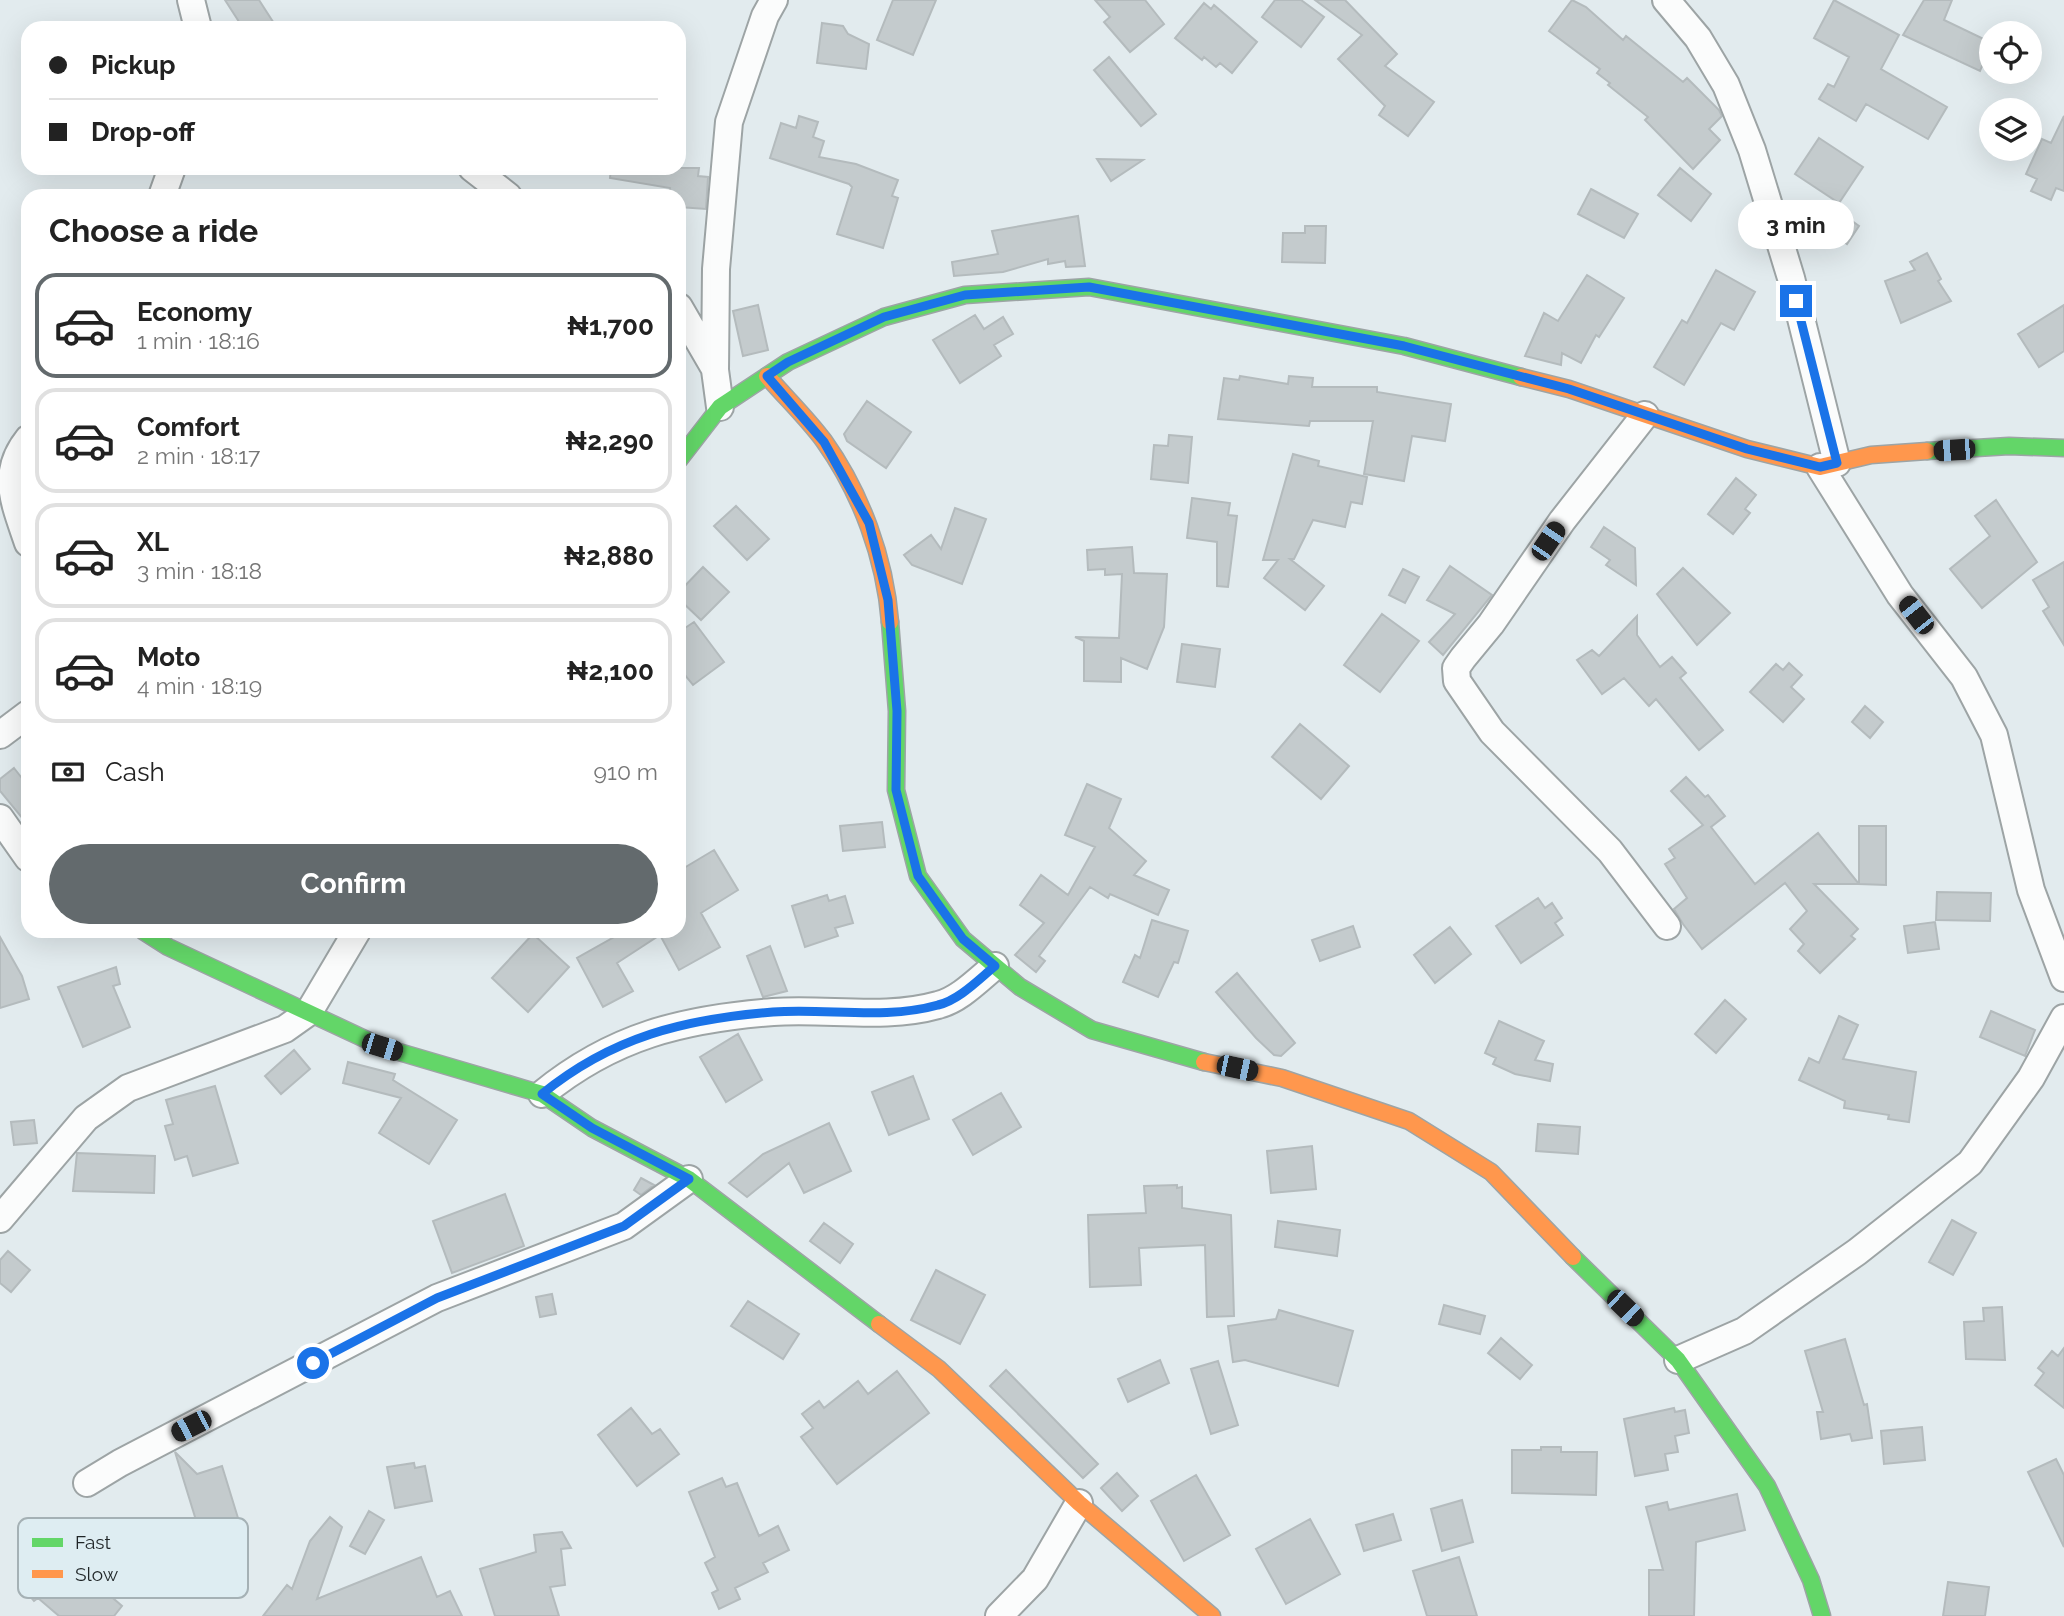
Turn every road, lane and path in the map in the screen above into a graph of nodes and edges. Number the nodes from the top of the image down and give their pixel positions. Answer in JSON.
{"nodes":[{"id":1,"x":191,"y":0,"type":"edge"},
{"id":2,"x":774,"y":0,"type":"edge"},
{"id":3,"x":1666,"y":0,"type":"edge"},
{"id":4,"x":196,"y":21,"type":"edge"},
{"id":5,"x":481,"y":175,"type":"edge"},
{"id":6,"x":499,"y":189,"type":"edge"},
{"id":7,"x":686,"y":319,"type":"edge"},
{"id":8,"x":715,"y":369,"type":"junction"},
{"id":9,"x":767,"y":376,"type":"junction"},
{"id":10,"x":720,"y":407,"type":"junction"},
{"id":11,"x":1645,"y":415,"type":"junction"},
{"id":12,"x":21,"y":447,"type":"edge"},
{"id":13,"x":2064,"y":448,"type":"edge"},
{"id":14,"x":686,"y":451,"type":"edge"},
{"id":15,"x":1828,"y":465,"type":"junction"},
{"id":16,"x":21,"y":520,"type":"edge"},
{"id":17,"x":21,"y":719,"type":"edge"},
{"id":18,"x":0,"y":735,"type":"edge"},
{"id":19,"x":0,"y":818,"type":"edge"},
{"id":20,"x":21,"y":848,"type":"edge"},
{"id":21,"x":1667,"y":926,"type":"dead end"},
{"id":22,"x":154,"y":938,"type":"edge"},
{"id":23,"x":353,"y":938,"type":"edge"},
{"id":24,"x":995,"y":966,"type":"junction"},
{"id":25,"x":2064,"y":978,"type":"edge"},
{"id":26,"x":309,"y":1012,"type":"junction"},
{"id":27,"x":2064,"y":1018,"type":"edge"},
{"id":28,"x":542,"y":1094,"type":"junction"},
{"id":29,"x":689,"y":1179,"type":"junction"},
{"id":30,"x":0,"y":1219,"type":"edge"},
{"id":31,"x":1678,"y":1360,"type":"junction"},
{"id":32,"x":87,"y":1483,"type":"dead end"},
{"id":33,"x":1079,"y":1503,"type":"junction"},
{"id":34,"x":999,"y":1616,"type":"edge"},
{"id":35,"x":1212,"y":1616,"type":"edge"},
{"id":36,"x":1822,"y":1616,"type":"edge"}],
"edges":[{"from":1,"to":4,"type":"street"},
{"from":2,"to":8,"type":"street"},
{"from":3,"to":15,"type":"street"},
{"from":5,"to":6,"type":"street"},
{"from":7,"to":8,"type":"street"},
{"from":8,"to":10,"type":"street"},
{"from":9,"to":10,"type":"street"},
{"from":9,"to":11,"type":"street"},
{"from":9,"to":24,"type":"street"},
{"from":10,"to":14,"type":"street"},
{"from":11,"to":15,"type":"street"},
{"from":11,"to":21,"type":"street"},
{"from":12,"to":16,"type":"street"},
{"from":13,"to":15,"type":"street"},
{"from":15,"to":25,"type":"street"},
{"from":17,"to":18,"type":"street"},
{"from":19,"to":20,"type":"street"},
{"from":22,"to":26,"type":"street"},
{"from":23,"to":26,"type":"street"},
{"from":24,"to":28,"type":"street"},
{"from":24,"to":31,"type":"street"},
{"from":26,"to":28,"type":"street"},
{"from":26,"to":30,"type":"street"},
{"from":27,"to":31,"type":"street"},
{"from":28,"to":29,"type":"street"},
{"from":29,"to":32,"type":"street"},
{"from":29,"to":33,"type":"street"},
{"from":31,"to":36,"type":"street"},
{"from":33,"to":34,"type":"street"},
{"from":33,"to":35,"type":"street"}]}
